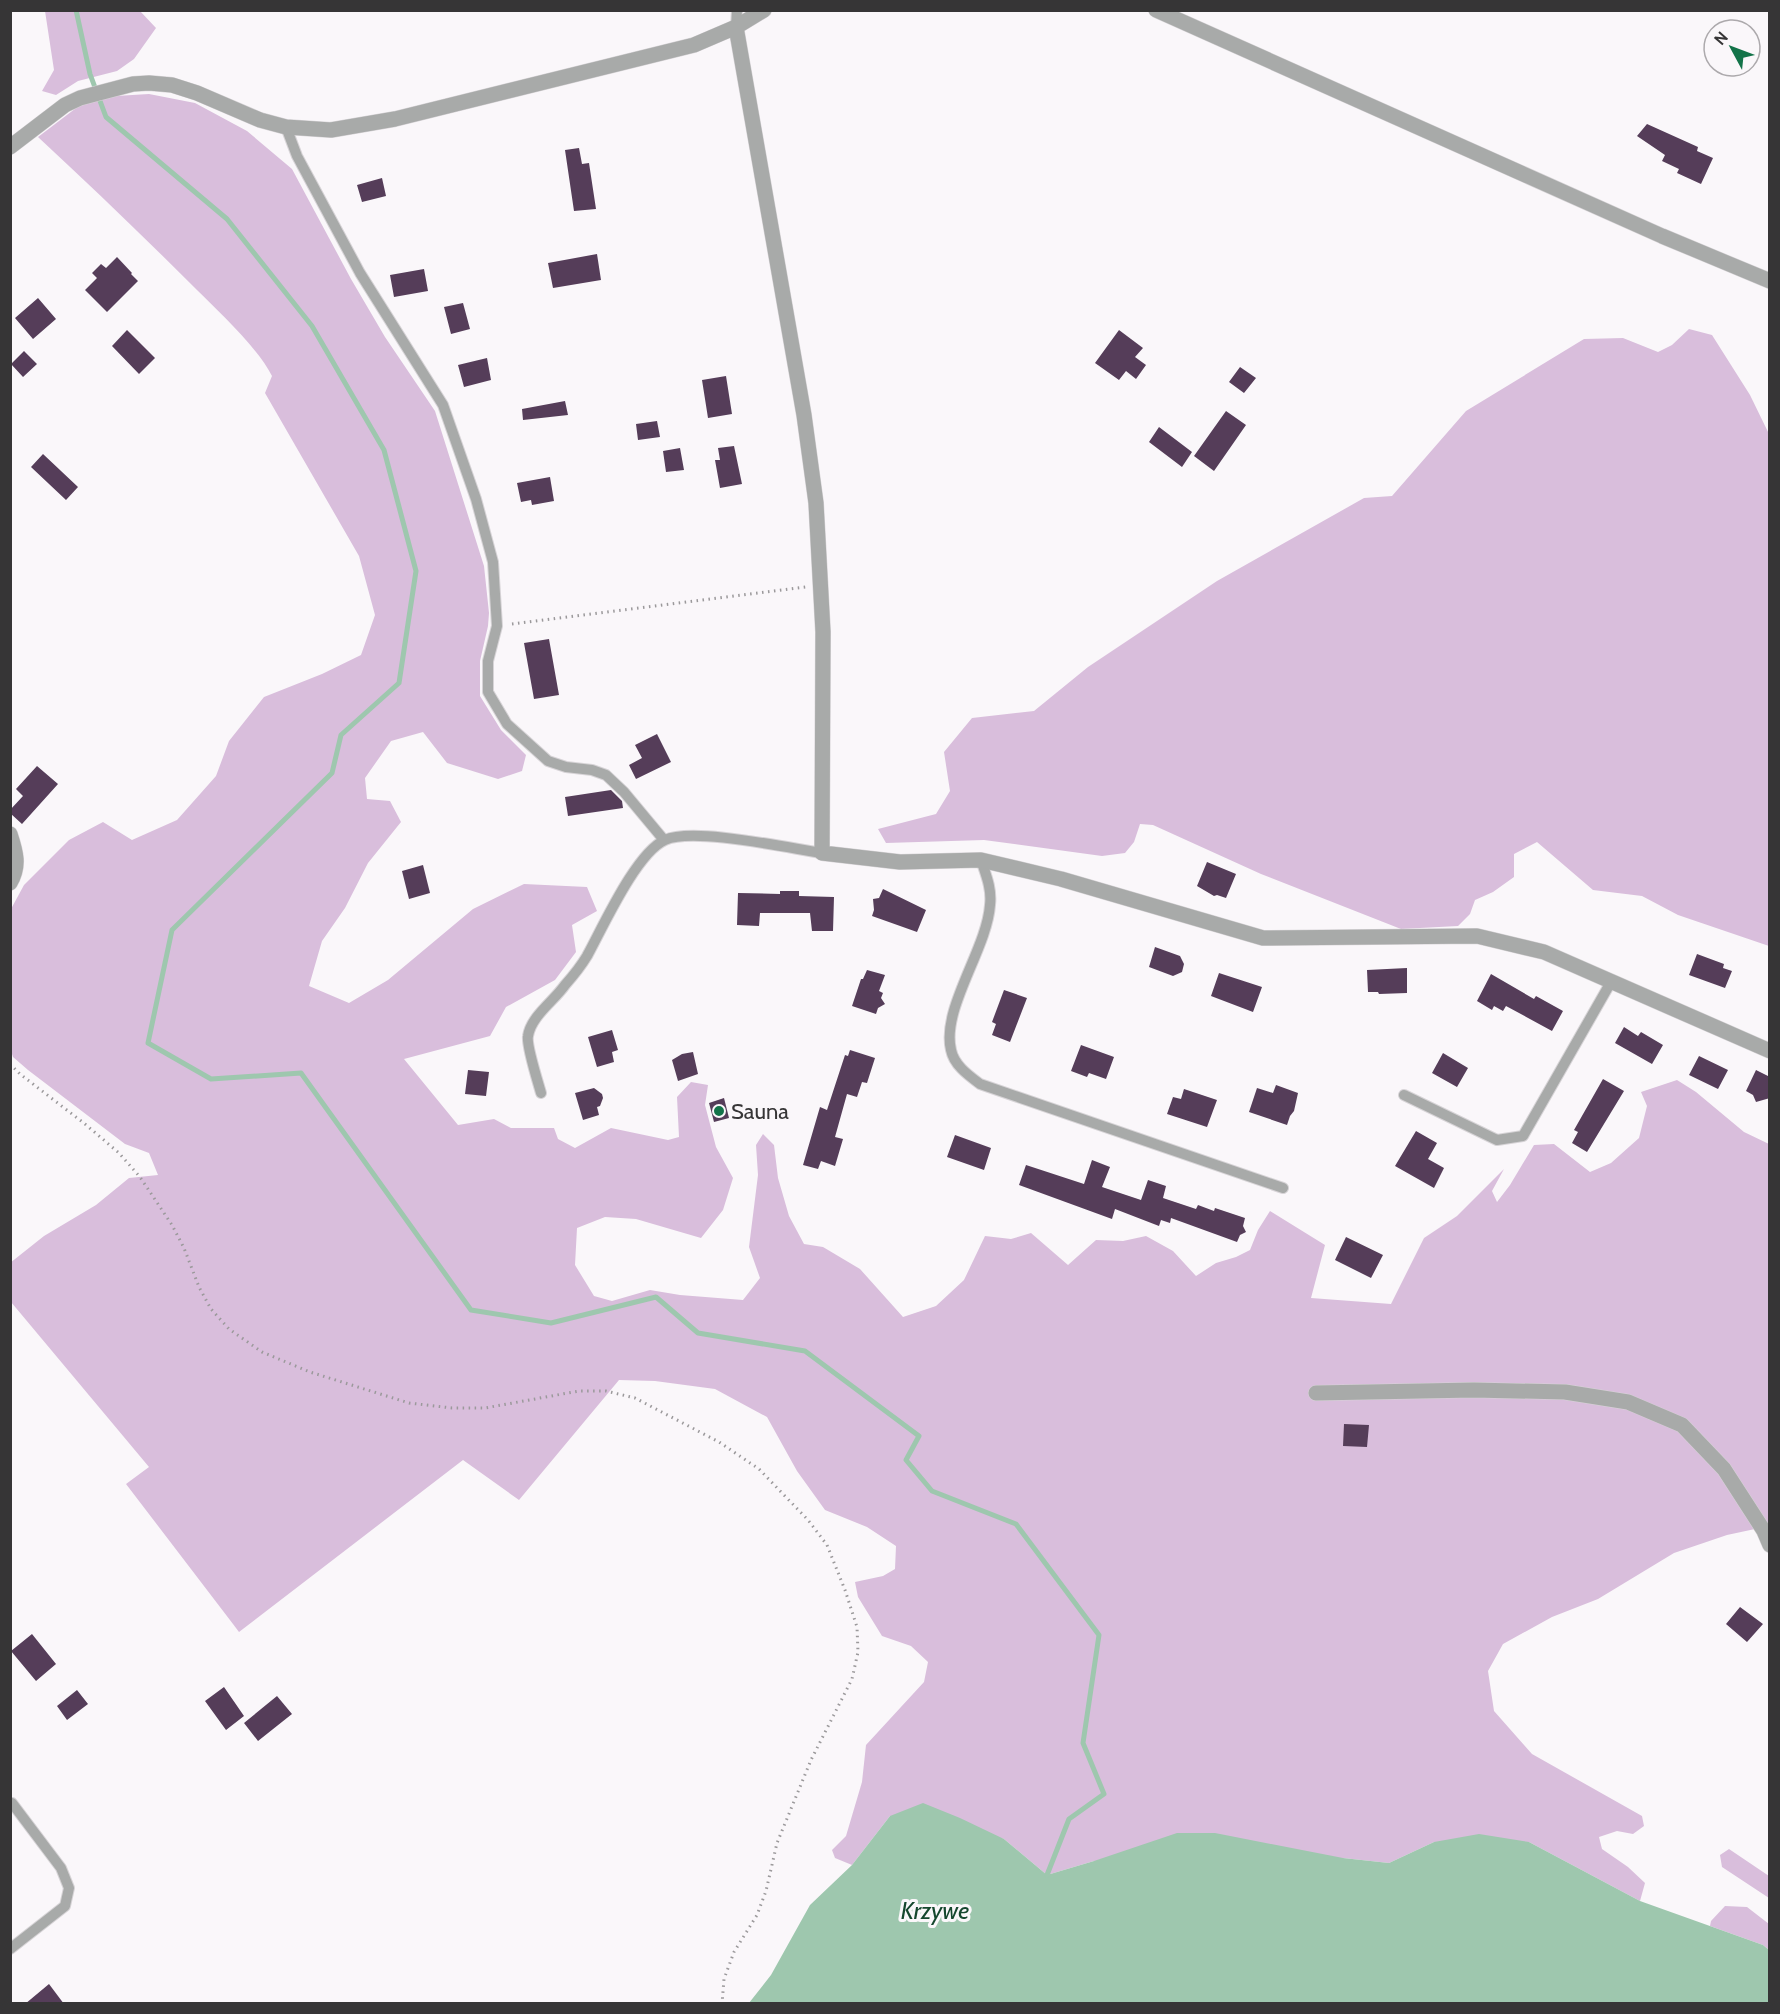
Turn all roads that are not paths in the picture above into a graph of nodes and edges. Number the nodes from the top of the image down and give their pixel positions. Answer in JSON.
{"nodes":[{"id":1,"x":737,"y":10,"type":"edge"},
{"id":2,"x":764,"y":10,"type":"edge"},
{"id":3,"x":1156,"y":10,"type":"edge"},
{"id":4,"x":736,"y":27,"type":"junction"},
{"id":5,"x":286,"y":127,"type":"junction"},
{"id":6,"x":10,"y":147,"type":"edge"},
{"id":7,"x":1770,"y":281,"type":"edge"},
{"id":8,"x":10,"y":834,"type":"edge"},
{"id":9,"x":664,"y":840,"type":"junction"},
{"id":10,"x":822,"y":853,"type":"junction"},
{"id":11,"x":981,"y":860,"type":"junction"},
{"id":12,"x":10,"y":883,"type":"edge"},
{"id":13,"x":1611,"y":982,"type":"junction"},
{"id":14,"x":1770,"y":1051,"type":"edge"},
{"id":15,"x":541,"y":1093,"type":"dead end"},
{"id":16,"x":1404,"y":1095,"type":"dead end"},
{"id":17,"x":1283,"y":1188,"type":"dead end"},
{"id":18,"x":1316,"y":1393,"type":"dead end"},
{"id":19,"x":1770,"y":1545,"type":"edge"},
{"id":20,"x":12,"y":1803,"type":"dead end"},
{"id":21,"x":10,"y":1949,"type":"edge"}],
"edges":[{"from":1,"to":4,"type":"lane"},
{"from":2,"to":4,"type":"street"},
{"from":3,"to":7,"type":"street"},
{"from":4,"to":5,"type":"street"},
{"from":4,"to":10,"type":"street"},
{"from":5,"to":6,"type":"street"},
{"from":5,"to":9,"type":"lane"},
{"from":8,"to":12,"type":"street"},
{"from":9,"to":10,"type":"lane"},
{"from":9,"to":15,"type":"lane"},
{"from":10,"to":11,"type":"street"},
{"from":11,"to":13,"type":"street"},
{"from":11,"to":17,"type":"lane"},
{"from":13,"to":14,"type":"street"},
{"from":13,"to":16,"type":"lane"},
{"from":18,"to":19,"type":"street"},
{"from":20,"to":21,"type":"lane"}]}
